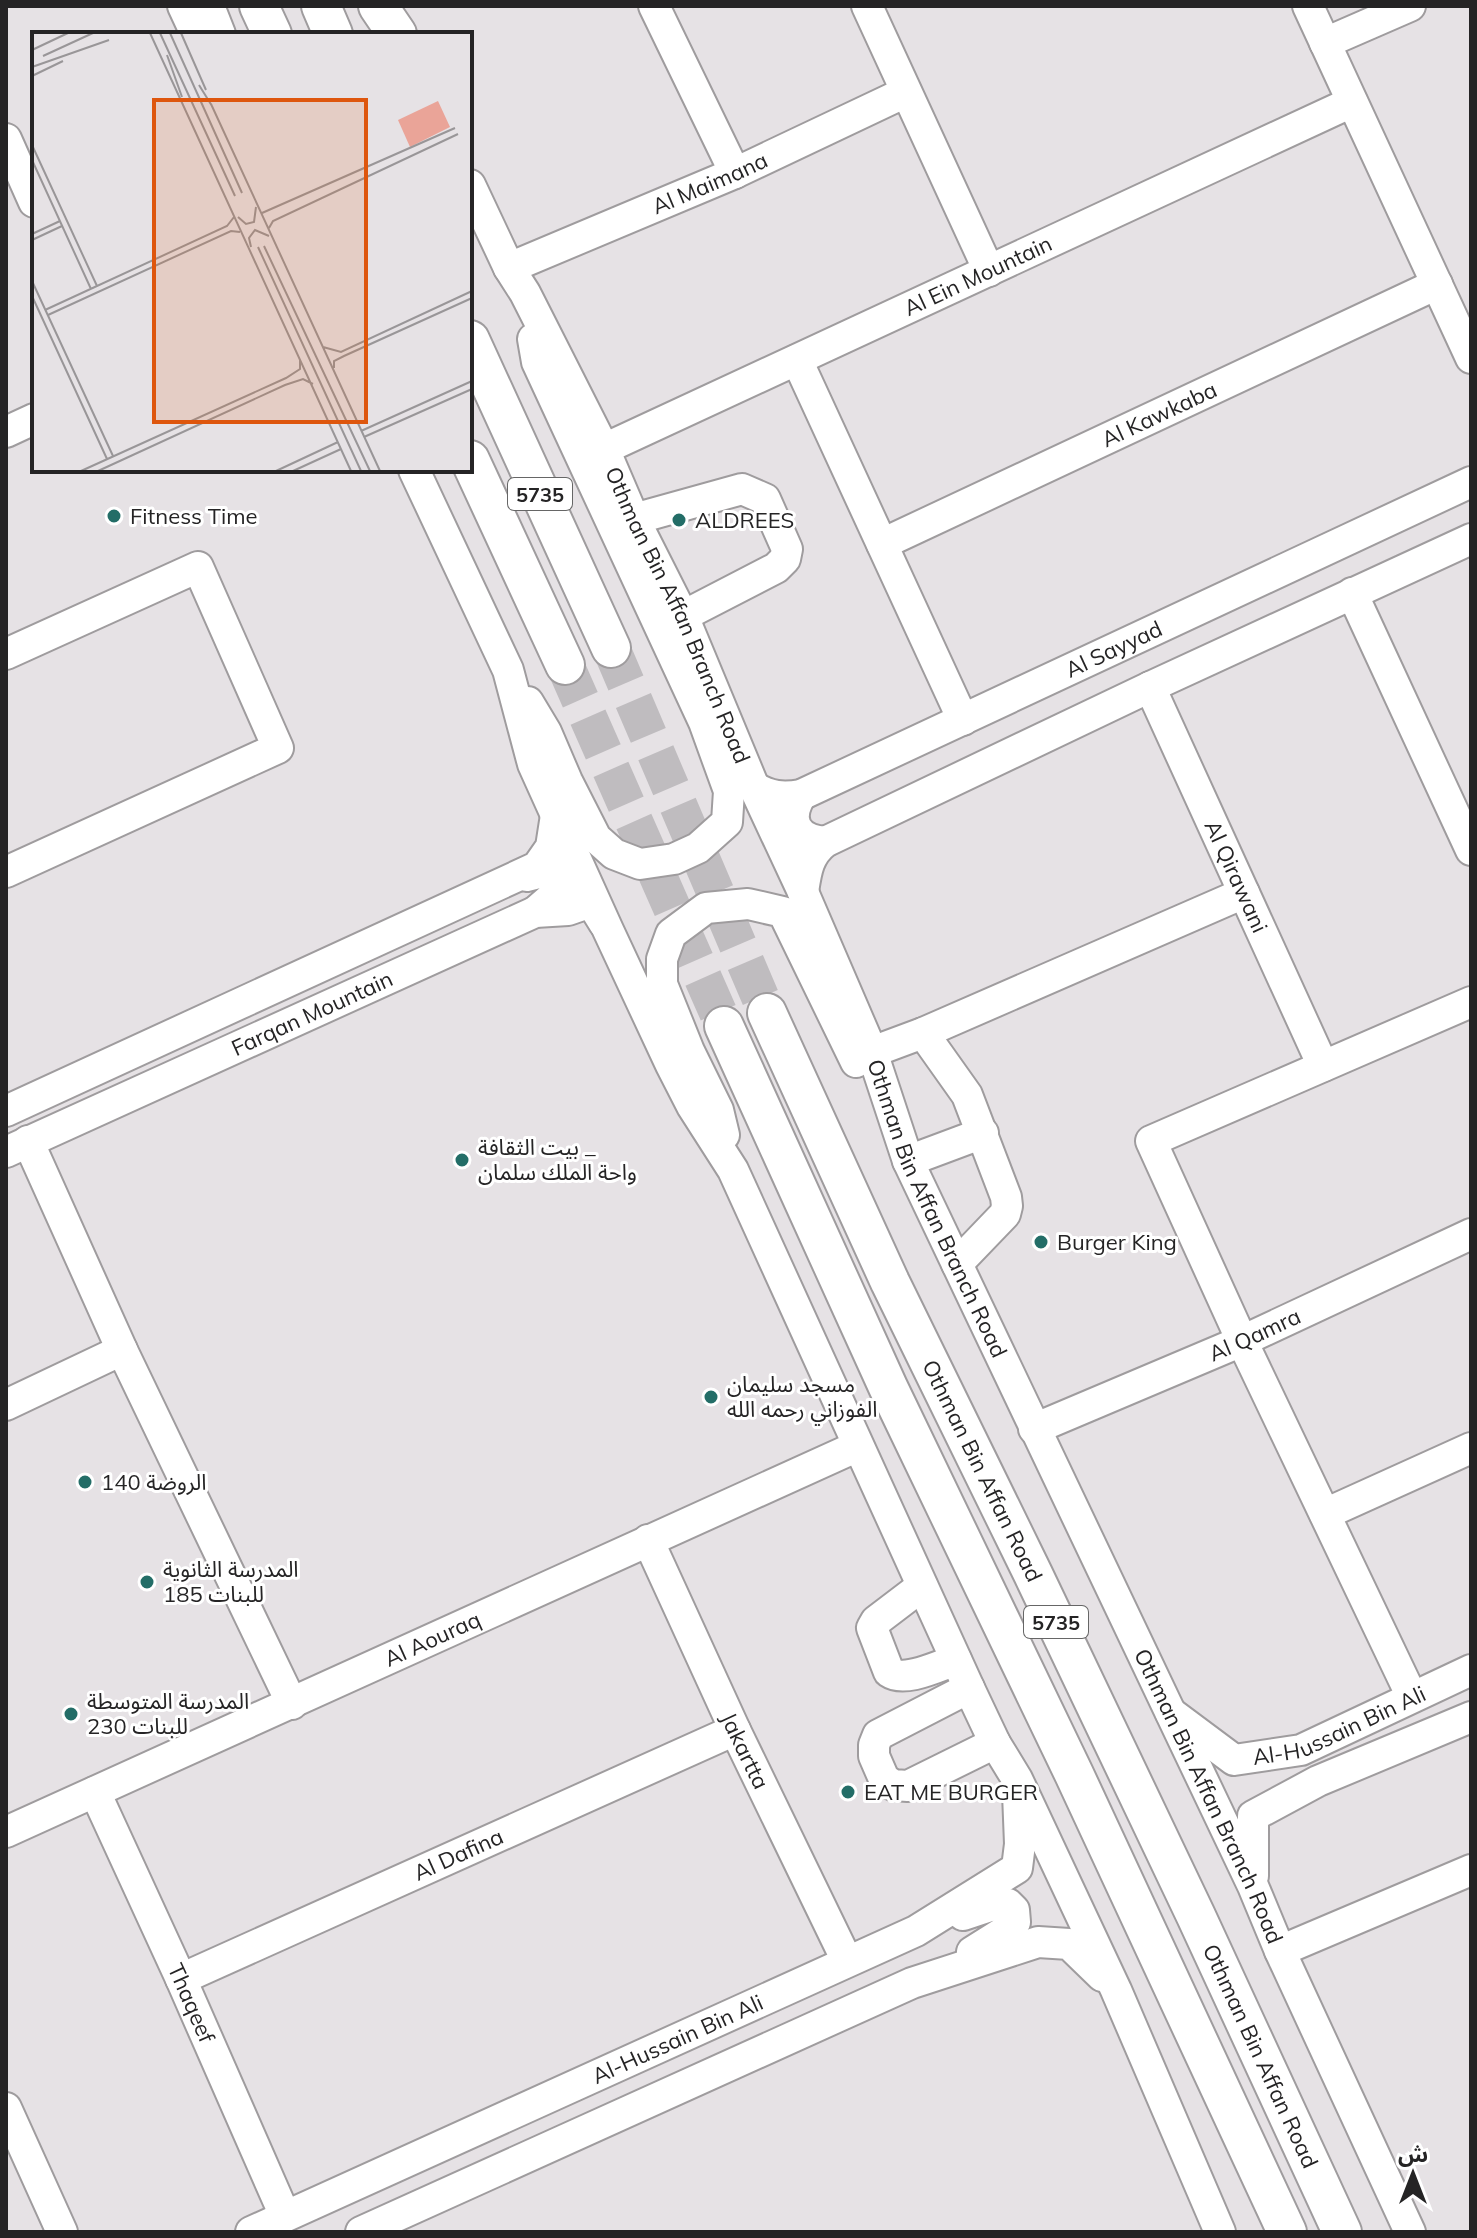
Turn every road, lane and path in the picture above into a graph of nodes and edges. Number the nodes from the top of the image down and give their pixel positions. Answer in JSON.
{"nodes":[{"id":1,"x":183,"y":6,"type":"edge"},
{"id":2,"x":209,"y":6,"type":"edge"},
{"id":3,"x":259,"y":6,"type":"edge"},
{"id":4,"x":321,"y":6,"type":"edge"},
{"id":5,"x":378,"y":6,"type":"edge"},
{"id":6,"x":392,"y":6,"type":"edge"},
{"id":7,"x":867,"y":6,"type":"edge"},
{"id":8,"x":1308,"y":6,"type":"edge"},
{"id":9,"x":1410,"y":6,"type":"edge"},
{"id":10,"x":657,"y":7,"type":"edge"},
{"id":11,"x":195,"y":32,"type":"edge"},
{"id":12,"x":219,"y":32,"type":"edge"},
{"id":13,"x":271,"y":32,"type":"edge"},
{"id":14,"x":332,"y":32,"type":"edge"},
{"id":15,"x":398,"y":32,"type":"edge"},
{"id":16,"x":398,"y":32,"type":"edge"},
{"id":17,"x":1325,"y":43,"type":"junction"},
{"id":18,"x":906,"y":92,"type":"junction"},
{"id":19,"x":1352,"y":102,"type":"junction"},
{"id":20,"x":6,"y":139,"type":"edge"},
{"id":21,"x":735,"y":173,"type":"junction"},
{"id":22,"x":472,"y":189,"type":"edge"},
{"id":23,"x":32,"y":198,"type":"edge"},
{"id":24,"x":509,"y":268,"type":"junction"},
{"id":25,"x":989,"y":271,"type":"junction"},
{"id":26,"x":1437,"y":284,"type":"junction"},
{"id":27,"x":525,"y":293,"type":"junction"},
{"id":28,"x":472,"y":344,"type":"edge"},
{"id":29,"x":1471,"y":358,"type":"edge"},
{"id":30,"x":797,"y":360,"type":"junction"},
{"id":31,"x":32,"y":420,"type":"edge"},
{"id":32,"x":6,"y":432,"type":"edge"},
{"id":33,"x":604,"y":449,"type":"junction"},
{"id":34,"x":472,"y":464,"type":"edge"},
{"id":35,"x":415,"y":472,"type":"edge"},
{"id":36,"x":1471,"y":482,"type":"edge"},
{"id":37,"x":634,"y":519,"type":"junction"},
{"id":38,"x":1471,"y":539,"type":"edge"},
{"id":39,"x":882,"y":544,"type":"junction"},
{"id":40,"x":1352,"y":593,"type":"junction"},
{"id":41,"x":683,"y":616,"type":"junction"},
{"id":42,"x":8,"y":647,"type":"edge"},
{"id":43,"x":611,"y":648,"type":"tunnel mouth"},
{"id":44,"x":565,"y":665,"type":"tunnel mouth"},
{"id":45,"x":508,"y":670,"type":"junction"},
{"id":46,"x":1150,"y":687,"type":"junction"},
{"id":47,"x":963,"y":720,"type":"junction"},
{"id":48,"x":754,"y":787,"type":"junction"},
{"id":49,"x":1458,"y":790,"type":"edge"},
{"id":50,"x":801,"y":795,"type":"junction"},
{"id":51,"x":556,"y":815,"type":"junction"},
{"id":52,"x":825,"y":842,"type":"junction"},
{"id":53,"x":1471,"y":850,"type":"edge"},
{"id":54,"x":6,"y":872,"type":"edge"},
{"id":55,"x":510,"y":880,"type":"junction"},
{"id":56,"x":803,"y":892,"type":"junction"},
{"id":57,"x":1244,"y":893,"type":"junction"},
{"id":58,"x":535,"y":912,"type":"junction"},
{"id":59,"x":608,"y":930,"type":"junction"},
{"id":60,"x":1471,"y":1002,"type":"edge"},
{"id":61,"x":767,"y":1013,"type":"tunnel mouth"},
{"id":62,"x":724,"y":1026,"type":"tunnel mouth"},
{"id":63,"x":923,"y":1033,"type":"junction"},
{"id":64,"x":872,"y":1052,"type":"junction"},
{"id":65,"x":1323,"y":1066,"type":"junction"},
{"id":66,"x":6,"y":1111,"type":"edge"},
{"id":67,"x":893,"y":1116,"type":"junction"},
{"id":68,"x":983,"y":1133,"type":"junction"},
{"id":69,"x":17,"y":1146,"type":"edge"},
{"id":70,"x":908,"y":1161,"type":"junction"},
{"id":71,"x":733,"y":1170,"type":"junction"},
{"id":72,"x":1471,"y":1234,"type":"edge"},
{"id":73,"x":957,"y":1264,"type":"junction"},
{"id":74,"x":1242,"y":1341,"type":"junction"},
{"id":75,"x":122,"y":1350,"type":"junction"},
{"id":76,"x":6,"y":1405,"type":"edge"},
{"id":77,"x":1034,"y":1429,"type":"junction"},
{"id":78,"x":858,"y":1446,"type":"junction"},
{"id":79,"x":1471,"y":1448,"type":"edge"},
{"id":80,"x":1325,"y":1514,"type":"junction"},
{"id":81,"x":648,"y":1540,"type":"junction"},
{"id":82,"x":922,"y":1586,"type":"junction"},
{"id":83,"x":956,"y":1660,"type":"junction"},
{"id":84,"x":1471,"y":1670,"type":"edge"},
{"id":85,"x":969,"y":1688,"type":"junction"},
{"id":86,"x":1412,"y":1697,"type":"junction"},
{"id":87,"x":292,"y":1704,"type":"junction"},
{"id":88,"x":1168,"y":1710,"type":"junction"},
{"id":89,"x":1471,"y":1717,"type":"edge"},
{"id":90,"x":735,"y":1730,"type":"junction"},
{"id":91,"x":995,"y":1743,"type":"junction"},
{"id":92,"x":1301,"y":1750,"type":"junction"},
{"id":93,"x":1017,"y":1779,"type":"junction"},
{"id":94,"x":1318,"y":1781,"type":"junction"},
{"id":95,"x":95,"y":1792,"type":"junction"},
{"id":96,"x":6,"y":1832,"type":"edge"},
{"id":97,"x":1471,"y":1870,"type":"edge"},
{"id":98,"x":1253,"y":1886,"type":"junction"},
{"id":99,"x":916,"y":1931,"type":"junction"},
{"id":100,"x":1280,"y":1951,"type":"junction"},
{"id":101,"x":847,"y":1961,"type":"junction"},
{"id":102,"x":932,"y":1975,"type":"junction"},
{"id":103,"x":181,"y":1979,"type":"junction"},
{"id":104,"x":1116,"y":1990,"type":"junction"},
{"id":105,"x":6,"y":2108,"type":"edge"},
{"id":106,"x":285,"y":2216,"type":"junction"},
{"id":107,"x":62,"y":2232,"type":"edge"},
{"id":108,"x":251,"y":2232,"type":"edge"},
{"id":109,"x":361,"y":2232,"type":"edge"},
{"id":110,"x":1220,"y":2232,"type":"edge"},
{"id":111,"x":1287,"y":2232,"type":"edge"},
{"id":112,"x":1342,"y":2232,"type":"edge"},
{"id":113,"x":1410,"y":2232,"type":"edge"}],
"edges":[{"from":1,"to":11,"type":"street"},
{"from":2,"to":12,"type":"street"},
{"from":3,"to":13,"type":"main road"},
{"from":4,"to":14,"type":"main road"},
{"from":5,"to":15,"type":"main road"},
{"from":6,"to":16,"type":"street"},
{"from":7,"to":18,"type":"street"},
{"from":8,"to":17,"type":"street"},
{"from":9,"to":17,"type":"street"},
{"from":10,"to":21,"type":"street"},
{"from":17,"to":19,"type":"street"},
{"from":18,"to":21,"type":"street","name":"Al Maimana"},
{"from":18,"to":25,"type":"street"},
{"from":19,"to":25,"type":"street","name":"Al Ein Mountain"},
{"from":19,"to":26,"type":"street"},
{"from":20,"to":23,"type":"street"},
{"from":21,"to":24,"type":"street","name":"Al Maimana"},
{"from":22,"to":24,"type":"street","name":"Othman Bin Affan Branch Road"},
{"from":24,"to":27,"type":"street","name":"Othman Bin Affan Branch Road"},
{"from":25,"to":30,"type":"street","name":"Al Ein Mountain"},
{"from":26,"to":29,"type":"street"},
{"from":26,"to":39,"type":"street","name":"Al Kawkaba"},
{"from":27,"to":33,"type":"street","name":"Othman Bin Affan Branch Road"},
{"from":27,"to":45,"type":"street"},
{"from":28,"to":43,"type":"main road","number":"5735"},
{"from":30,"to":33,"type":"street","name":"Al Ein Mountain"},
{"from":30,"to":39,"type":"street"},
{"from":31,"to":32,"type":"street"},
{"from":33,"to":37,"type":"street","name":"Othman Bin Affan Branch Road"},
{"from":34,"to":44,"type":"main road","number":"5735"},
{"from":35,"to":45,"type":"street"},
{"from":36,"to":47,"type":"street","name":"Al Sayyad"},
{"from":37,"to":41,"type":"street","name":"Othman Bin Affan Branch Road"},
{"from":37,"to":41,"type":"street"},
{"from":38,"to":40,"type":"street"},
{"from":39,"to":47,"type":"street"},
{"from":40,"to":46,"type":"street"},
{"from":40,"to":49,"type":"street"},
{"from":41,"to":48,"type":"street","name":"Othman Bin Affan Branch Road"},
{"from":42,"to":54,"type":"street"},
{"from":45,"to":51,"type":"street"},
{"from":46,"to":52,"type":"street"},
{"from":46,"to":57,"type":"street","name":"Al Qirawani"},
{"from":47,"to":50,"type":"street","name":"Al Sayyad"},
{"from":48,"to":50,"type":"street","name":"Al Sayyad"},
{"from":48,"to":56,"type":"street","name":"Othman Bin Affan Branch Road"},
{"from":49,"to":53,"type":"street"},
{"from":50,"to":52,"type":"street"},
{"from":51,"to":55,"type":"street","name":"Farqan Mountain"},
{"from":51,"to":59,"type":"street"},
{"from":52,"to":56,"type":"street"},
{"from":55,"to":58,"type":"street"},
{"from":55,"to":66,"type":"street","name":"Farqan Mountain"},
{"from":56,"to":64,"type":"street","name":"Othman Bin Affan Branch Road"},
{"from":57,"to":63,"type":"street"},
{"from":57,"to":65,"type":"street","name":"Al Qirawani"},
{"from":58,"to":59,"type":"street","name":"Farqan Mountain"},
{"from":58,"to":69,"type":"street","name":"Farqan Mountain"},
{"from":59,"to":71,"type":"street"},
{"from":60,"to":65,"type":"street"},
{"from":61,"to":112,"type":"main road","name":"Othman Bin Affan Road","number":"5735"},
{"from":62,"to":111,"type":"main road","number":"5735"},
{"from":63,"to":64,"type":"street"},
{"from":63,"to":68,"type":"street"},
{"from":64,"to":67,"type":"street","name":"Othman Bin Affan Branch Road"},
{"from":65,"to":74,"type":"street"},
{"from":67,"to":70,"type":"street","name":"Othman Bin Affan Branch Road"},
{"from":67,"to":71,"type":"street"},
{"from":68,"to":70,"type":"street"},
{"from":68,"to":73,"type":"street"},
{"from":69,"to":75,"type":"street"},
{"from":70,"to":73,"type":"street","name":"Othman Bin Affan Branch Road"},
{"from":71,"to":78,"type":"street"},
{"from":72,"to":74,"type":"street","name":"Al Qamra"},
{"from":73,"to":77,"type":"street","name":"Othman Bin Affan Branch Road"},
{"from":74,"to":77,"type":"street","name":"Al Qamra"},
{"from":74,"to":80,"type":"street"},
{"from":75,"to":76,"type":"street"},
{"from":75,"to":87,"type":"street"},
{"from":77,"to":88,"type":"street","name":"Othman Bin Affan Branch Road"},
{"from":78,"to":81,"type":"street","name":"Al Aouraq"},
{"from":78,"to":82,"type":"street"},
{"from":79,"to":80,"type":"street"},
{"from":80,"to":86,"type":"street"},
{"from":81,"to":87,"type":"street","name":"Al Aouraq"},
{"from":81,"to":90,"type":"street","name":"Jakartta"},
{"from":82,"to":83,"type":"street"},
{"from":82,"to":83,"type":"street"},
{"from":83,"to":85,"type":"street"},
{"from":84,"to":86,"type":"street","name":"Al-Hussain Bin Ali"},
{"from":85,"to":91,"type":"street"},
{"from":85,"to":91,"type":"street"},
{"from":86,"to":92,"type":"street","name":"Al-Hussain Bin Ali"},
{"from":87,"to":95,"type":"street","name":"Al Aouraq"},
{"from":88,"to":92,"type":"street","name":"Al-Hussain Bin Ali"},
{"from":88,"to":98,"type":"street","name":"Othman Bin Affan Branch Road"},
{"from":89,"to":94,"type":"street","name":"Al-Hussain Bin Ali"},
{"from":90,"to":101,"type":"street","name":"Jakartta"},
{"from":90,"to":103,"type":"street","name":"Al Dafina"},
{"from":91,"to":93,"type":"street"},
{"from":92,"to":94,"type":"street"},
{"from":93,"to":99,"type":"street","name":"Al-Hussain Bin Ali"},
{"from":93,"to":104,"type":"street"},
{"from":94,"to":98,"type":"street","name":"Al-Hussain Bin Ali"},
{"from":95,"to":96,"type":"street","name":"Al Aouraq"},
{"from":95,"to":103,"type":"street","name":"Thaqeef"},
{"from":97,"to":100,"type":"street"},
{"from":98,"to":100,"type":"street","name":"Othman Bin Affan Branch Road"},
{"from":99,"to":101,"type":"street","name":"Al-Hussain Bin Ali"},
{"from":99,"to":102,"type":"street"},
{"from":100,"to":113,"type":"street","name":"Othman Bin Affan Branch Road"},
{"from":101,"to":106,"type":"street","name":"Al-Hussain Bin Ali"},
{"from":102,"to":104,"type":"street","name":"Al-Hussain Bin Ali"},
{"from":102,"to":109,"type":"street","name":"Al-Hussain Bin Ali"},
{"from":103,"to":106,"type":"street","name":"Thaqeef"},
{"from":104,"to":110,"type":"street"},
{"from":105,"to":107,"type":"street"},
{"from":106,"to":108,"type":"street","name":"Al-Hussain Bin Ali"}]}
